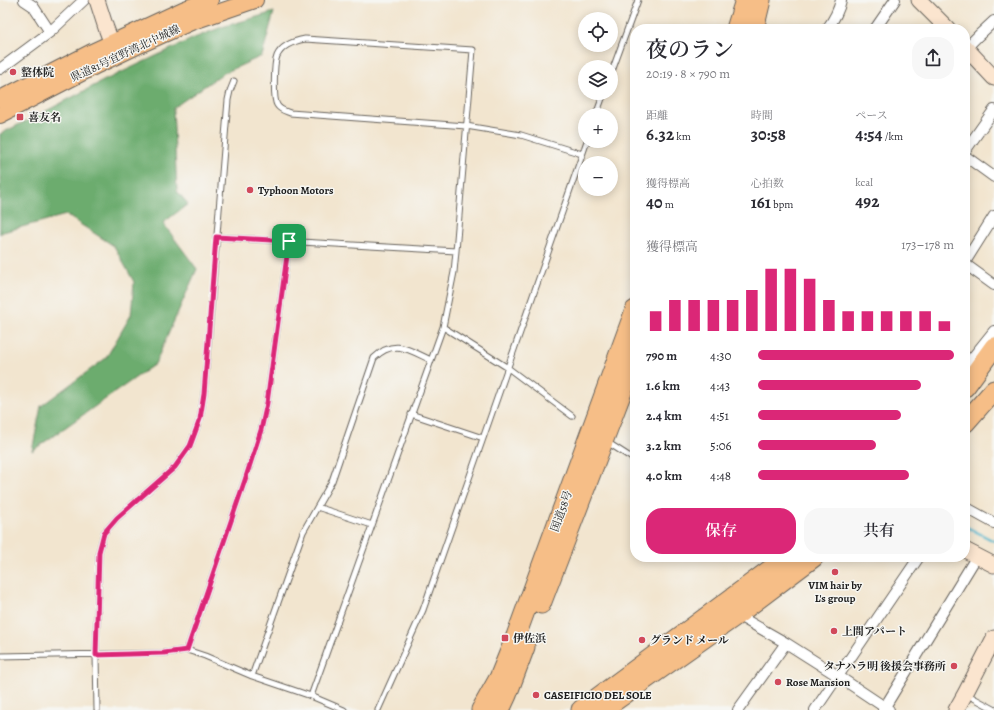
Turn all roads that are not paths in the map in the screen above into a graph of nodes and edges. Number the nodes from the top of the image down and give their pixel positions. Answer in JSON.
{"nodes":[{"id":1,"x":24,"y":0,"type":"edge"},
{"id":2,"x":84,"y":0,"type":"edge"},
{"id":3,"x":97,"y":0,"type":"edge"},
{"id":4,"x":199,"y":0,"type":"edge"},
{"id":5,"x":210,"y":0,"type":"edge"},
{"id":6,"x":254,"y":0,"type":"edge"},
{"id":7,"x":638,"y":0,"type":"edge"},
{"id":8,"x":761,"y":0,"type":"edge"},
{"id":9,"x":841,"y":0,"type":"edge"},
{"id":10,"x":895,"y":0,"type":"edge"},
{"id":11,"x":919,"y":0,"type":"edge"},
{"id":12,"x":743,"y":2,"type":"edge"},
{"id":13,"x":37,"y":3,"type":"edge"},
{"id":14,"x":185,"y":9,"type":"junction"},
{"id":15,"x":994,"y":21,"type":"edge"},
{"id":16,"x":737,"y":24,"type":"edge"},
{"id":17,"x":755,"y":24,"type":"edge"},
{"id":18,"x":831,"y":24,"type":"edge"},
{"id":19,"x":878,"y":24,"type":"edge"},
{"id":20,"x":943,"y":24,"type":"edge"},
{"id":21,"x":50,"y":32,"type":"junction"},
{"id":22,"x":970,"y":43,"type":"edge"},
{"id":23,"x":114,"y":49,"type":"junction"},
{"id":24,"x":970,"y":51,"type":"edge"},
{"id":25,"x":616,"y":60,"type":"edge"},
{"id":26,"x":0,"y":69,"type":"edge"},
{"id":27,"x":994,"y":78,"type":"edge"},
{"id":28,"x":234,"y":81,"type":"dead end"},
{"id":29,"x":0,"y":99,"type":"edge"},
{"id":30,"x":994,"y":110,"type":"edge"},
{"id":31,"x":0,"y":115,"type":"edge"},
{"id":32,"x":466,"y":126,"type":"junction"},
{"id":33,"x":970,"y":144,"type":"edge"},
{"id":34,"x":584,"y":148,"type":"edge"},
{"id":35,"x":582,"y":154,"type":"junction"},
{"id":36,"x":970,"y":160,"type":"edge"},
{"id":37,"x":994,"y":177,"type":"edge"},
{"id":38,"x":994,"y":216,"type":"edge"},
{"id":39,"x":216,"y":237,"type":"junction"},
{"id":40,"x":289,"y":241,"type":"junction"},
{"id":41,"x":456,"y":251,"type":"junction"},
{"id":42,"x":970,"y":255,"type":"edge"},
{"id":43,"x":970,"y":267,"type":"edge"},
{"id":44,"x":994,"y":284,"type":"edge"},
{"id":45,"x":630,"y":324,"type":"edge"},
{"id":46,"x":443,"y":327,"type":"junction"},
{"id":47,"x":994,"y":331,"type":"edge"},
{"id":48,"x":994,"y":346,"type":"edge"},
{"id":49,"x":431,"y":360,"type":"junction"},
{"id":50,"x":970,"y":361,"type":"edge"},
{"id":51,"x":508,"y":368,"type":"junction"},
{"id":52,"x":630,"y":371,"type":"edge"},
{"id":53,"x":970,"y":380,"type":"edge"},
{"id":54,"x":994,"y":390,"type":"edge"},
{"id":55,"x":411,"y":414,"type":"junction"},
{"id":56,"x":572,"y":416,"type":"dead end"},
{"id":57,"x":970,"y":417,"type":"edge"},
{"id":58,"x":483,"y":438,"type":"junction"},
{"id":59,"x":604,"y":440,"type":"junction"},
{"id":60,"x":630,"y":457,"type":"edge"},
{"id":61,"x":317,"y":507,"type":"junction"},
{"id":62,"x":970,"y":510,"type":"edge"},
{"id":63,"x":994,"y":523,"type":"edge"},
{"id":64,"x":372,"y":525,"type":"junction"},
{"id":65,"x":971,"y":553,"type":"edge"},
{"id":66,"x":780,"y":562,"type":"edge"},
{"id":67,"x":807,"y":562,"type":"edge"},
{"id":68,"x":916,"y":562,"type":"edge"},
{"id":69,"x":966,"y":562,"type":"edge"},
{"id":70,"x":994,"y":565,"type":"edge"},
{"id":71,"x":736,"y":615,"type":"junction"},
{"id":72,"x":994,"y":638,"type":"edge"},
{"id":73,"x":786,"y":643,"type":"junction"},
{"id":74,"x":187,"y":650,"type":"junction"},
{"id":75,"x":96,"y":655,"type":"junction"},
{"id":76,"x":0,"y":656,"type":"edge"},
{"id":77,"x":252,"y":676,"type":"junction"},
{"id":78,"x":838,"y":676,"type":"junction"},
{"id":79,"x":965,"y":694,"type":"junction"},
{"id":80,"x":311,"y":696,"type":"junction"},
{"id":81,"x":505,"y":705,"type":"edge"},
{"id":82,"x":885,"y":709,"type":"edge"},
{"id":83,"x":994,"y":709,"type":"edge"},
{"id":84,"x":96,"y":710,"type":"edge"},
{"id":85,"x":344,"y":710,"type":"edge"},
{"id":86,"x":378,"y":710,"type":"edge"},
{"id":87,"x":481,"y":710,"type":"edge"},
{"id":88,"x":581,"y":710,"type":"edge"},
{"id":89,"x":602,"y":710,"type":"edge"},
{"id":90,"x":738,"y":710,"type":"edge"},
{"id":91,"x":815,"y":710,"type":"edge"},
{"id":92,"x":956,"y":710,"type":"edge"}],
"edges":[{"from":1,"to":13,"type":"street"},
{"from":2,"to":21,"type":"street"},
{"from":3,"to":23,"type":"street"},
{"from":4,"to":14,"type":"street"},
{"from":5,"to":14,"type":"main road","name":"県道81号宜野湾北中城線"},
{"from":6,"to":23,"type":"main road","name":"県道81号宜野湾北中城線"},
{"from":7,"to":25,"type":"lane"},
{"from":8,"to":17,"type":"highway"},
{"from":9,"to":18,"type":"street"},
{"from":10,"to":19,"type":"street"},
{"from":11,"to":20,"type":"street"},
{"from":12,"to":16,"type":"highway"},
{"from":13,"to":21,"type":"street"},
{"from":14,"to":23,"type":"main road","name":"県道81号宜野湾北中城線"},
{"from":15,"to":22,"type":"street"},
{"from":21,"to":26,"type":"street"},
{"from":23,"to":29,"type":"main road","name":"県道81号宜野湾北中城線"},
{"from":23,"to":31,"type":"main road","name":"県道81号宜野湾北中城線"},
{"from":24,"to":27,"type":"street"},
{"from":28,"to":39,"type":"lane"},
{"from":30,"to":33,"type":"street"},
{"from":32,"to":32,"type":"lane"},
{"from":32,"to":35,"type":"lane"},
{"from":32,"to":41,"type":"lane"},
{"from":34,"to":35,"type":"lane"},
{"from":35,"to":51,"type":"lane"},
{"from":36,"to":37,"type":"street"},
{"from":38,"to":42,"type":"street"},
{"from":39,"to":40,"type":"lane"},
{"from":39,"to":75,"type":"lane"},
{"from":40,"to":41,"type":"lane"},
{"from":40,"to":74,"type":"lane"},
{"from":41,"to":46,"type":"lane"},
{"from":43,"to":44,"type":"street"},
{"from":45,"to":87,"type":"highway","name":"国道58号"},
{"from":46,"to":49,"type":"lane"},
{"from":46,"to":51,"type":"lane"},
{"from":47,"to":50,"type":"street"},
{"from":48,"to":53,"type":"highway"},
{"from":49,"to":55,"type":"lane"},
{"from":49,"to":61,"type":"lane"},
{"from":51,"to":56,"type":"lane"},
{"from":51,"to":58,"type":"lane"},
{"from":52,"to":59,"type":"highway","name":"国道58号"},
{"from":54,"to":57,"type":"highway"},
{"from":55,"to":58,"type":"lane"},
{"from":55,"to":64,"type":"lane"},
{"from":58,"to":86,"type":"lane"},
{"from":59,"to":60,"type":"lane"},
{"from":59,"to":81,"type":"highway","name":"国道58号"},
{"from":61,"to":64,"type":"lane"},
{"from":61,"to":77,"type":"lane"},
{"from":62,"to":63,"type":"street"},
{"from":64,"to":80,"type":"lane"},
{"from":65,"to":70,"type":"street"},
{"from":66,"to":88,"type":"highway"},
{"from":67,"to":71,"type":"highway"},
{"from":68,"to":78,"type":"street"},
{"from":69,"to":82,"type":"street"},
{"from":71,"to":73,"type":"street"},
{"from":71,"to":89,"type":"highway"},
{"from":72,"to":79,"type":"street"},
{"from":73,"to":78,"type":"street"},
{"from":73,"to":90,"type":"street"},
{"from":74,"to":75,"type":"lane"},
{"from":74,"to":77,"type":"lane"},
{"from":75,"to":76,"type":"lane"},
{"from":75,"to":84,"type":"lane"},
{"from":77,"to":80,"type":"lane"},
{"from":78,"to":82,"type":"street"},
{"from":78,"to":91,"type":"street"},
{"from":79,"to":83,"type":"lane"},
{"from":79,"to":92,"type":"street"},
{"from":80,"to":85,"type":"lane"}]}
